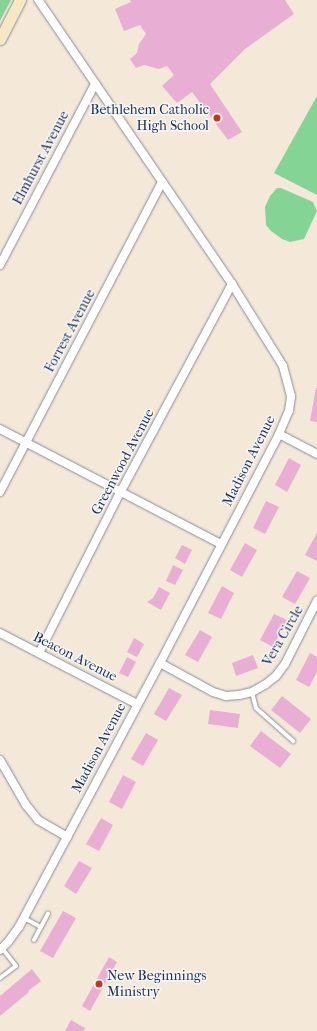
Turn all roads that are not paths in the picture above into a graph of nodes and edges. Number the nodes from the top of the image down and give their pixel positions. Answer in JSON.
{"nodes":[{"id":1,"x":20,"y":0,"type":"edge"},
{"id":2,"x":38,"y":0,"type":"edge"},
{"id":3,"x":0,"y":39,"type":"edge"},
{"id":4,"x":95,"y":84,"type":"junction"},
{"id":5,"x":162,"y":182,"type":"junction"},
{"id":6,"x":0,"y":265,"type":"edge"},
{"id":7,"x":232,"y":284,"type":"junction"},
{"id":8,"x":0,"y":429,"type":"edge"},
{"id":9,"x":279,"y":434,"type":"junction"},
{"id":10,"x":26,"y":442,"type":"junction"},
{"id":11,"x":317,"y":454,"type":"edge"},
{"id":12,"x":121,"y":491,"type":"junction"},
{"id":13,"x":0,"y":492,"type":"edge"},
{"id":14,"x":221,"y":544,"type":"junction"},
{"id":15,"x":317,"y":601,"type":"edge"},
{"id":16,"x":0,"y":633,"type":"edge"},
{"id":17,"x":39,"y":653,"type":"junction"},
{"id":18,"x":160,"y":663,"type":"junction"},
{"id":19,"x":252,"y":692,"type":"junction"},
{"id":20,"x":137,"y":704,"type":"junction"},
{"id":21,"x":293,"y":741,"type":"dead end"},
{"id":22,"x":0,"y":760,"type":"edge"},
{"id":23,"x":67,"y":837,"type":"junction"},
{"id":24,"x":48,"y":914,"type":"dead end"},
{"id":25,"x":24,"y":918,"type":"junction"},
{"id":26,"x":41,"y":927,"type":"junction"},
{"id":27,"x":34,"y":940,"type":"dead end"},
{"id":28,"x":1,"y":949,"type":"edge"},
{"id":29,"x":0,"y":978,"type":"edge"}],
"edges":[{"from":1,"to":3,"type":"street"},
{"from":2,"to":4,"type":"street","name":"Madison Avenue"},
{"from":4,"to":5,"type":"street","name":"Madison Avenue"},
{"from":4,"to":6,"type":"street","name":"Elmhurst Avenue"},
{"from":5,"to":7,"type":"street","name":"Madison Avenue"},
{"from":5,"to":10,"type":"street","name":"Forrest Avenue"},
{"from":7,"to":9,"type":"street","name":"Madison Avenue"},
{"from":7,"to":12,"type":"street","name":"Greenwood Avenue"},
{"from":8,"to":10,"type":"street"},
{"from":9,"to":11,"type":"street"},
{"from":9,"to":14,"type":"street","name":"Madison Avenue"},
{"from":10,"to":12,"type":"street"},
{"from":10,"to":13,"type":"street","name":"Forrest Avenue"},
{"from":12,"to":14,"type":"street"},
{"from":12,"to":17,"type":"street","name":"Greenwood Avenue"},
{"from":14,"to":18,"type":"street","name":"Madison Avenue"},
{"from":15,"to":19,"type":"street","name":"Vera Circle"},
{"from":16,"to":17,"type":"street","name":"Beacon Avenue"},
{"from":17,"to":20,"type":"street","name":"Beacon Avenue"},
{"from":18,"to":19,"type":"street","name":"Vera Circle"},
{"from":18,"to":20,"type":"street","name":"Madison Avenue"},
{"from":19,"to":21,"type":"lane"},
{"from":20,"to":23,"type":"street","name":"Madison Avenue"},
{"from":22,"to":23,"type":"street"},
{"from":23,"to":25,"type":"street","name":"Madison Avenue"},
{"from":24,"to":26,"type":"lane"},
{"from":25,"to":26,"type":"lane"},
{"from":25,"to":28,"type":"street","name":"Madison Avenue"},
{"from":26,"to":27,"type":"lane"},
{"from":28,"to":29,"type":"lane"}]}
